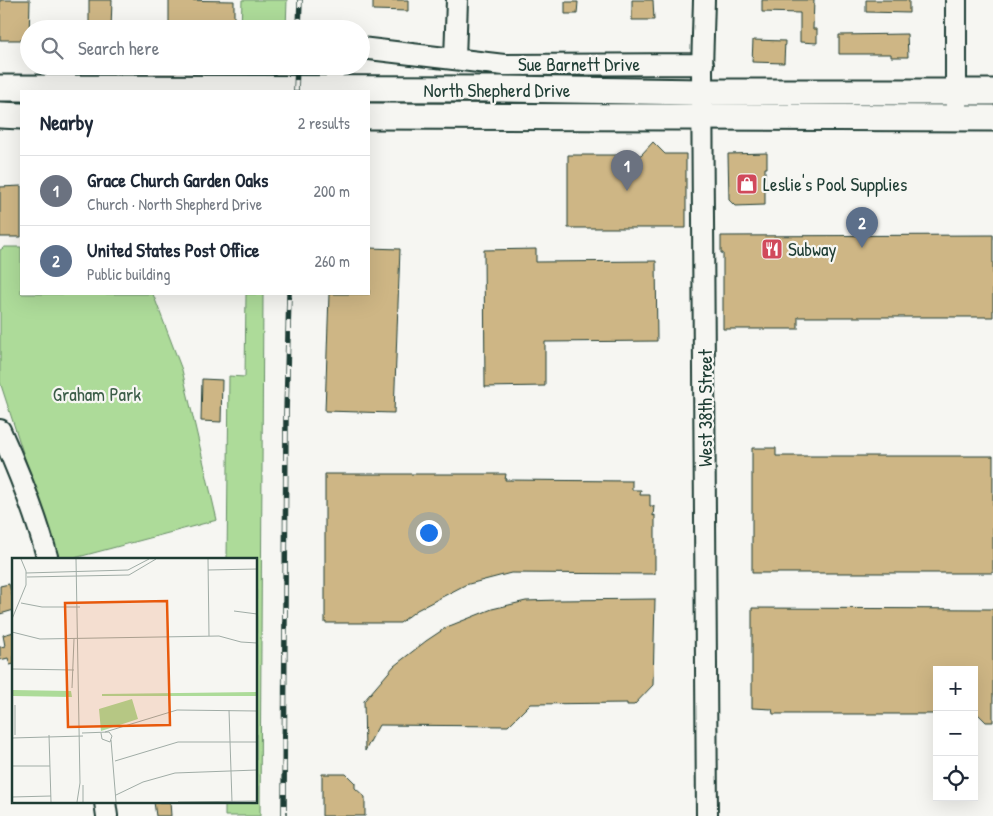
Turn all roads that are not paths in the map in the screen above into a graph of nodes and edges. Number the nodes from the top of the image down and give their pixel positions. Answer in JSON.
{"nodes":[{"id":1,"x":457,"y":0,"type":"edge"},
{"id":2,"x":704,"y":0,"type":"edge"},
{"id":3,"x":956,"y":0,"type":"edge"},
{"id":4,"x":370,"y":49,"type":"edge"},
{"id":5,"x":455,"y":59,"type":"junction"},
{"id":6,"x":703,"y":64,"type":"junction"},
{"id":7,"x":0,"y":88,"type":"edge"},
{"id":8,"x":703,"y":92,"type":"junction"},
{"id":9,"x":956,"y":92,"type":"junction"},
{"id":10,"x":993,"y":92,"type":"edge"},
{"id":11,"x":0,"y":115,"type":"edge"},
{"id":12,"x":20,"y":116,"type":"edge"},
{"id":13,"x":370,"y":116,"type":"edge"},
{"id":14,"x":703,"y":117,"type":"junction"},
{"id":15,"x":956,"y":118,"type":"junction"},
{"id":16,"x":993,"y":118,"type":"edge"},
{"id":17,"x":0,"y":430,"type":"edge"},
{"id":18,"x":48,"y":558,"type":"edge"},
{"id":19,"x":707,"y":816,"type":"edge"}],
"edges":[{"from":1,"to":5,"type":"street"},
{"from":2,"to":6,"type":"street","name":"West 38th Street"},
{"from":3,"to":9,"type":"street"},
{"from":4,"to":5,"type":"street","name":"Sue Barnett Drive"},
{"from":5,"to":6,"type":"street","name":"Sue Barnett Drive"},
{"from":6,"to":8,"type":"street","name":"West 38th Street"},
{"from":7,"to":8,"type":"main road","name":"North Shepherd Drive"},
{"from":8,"to":9,"type":"main road","name":"North Shepherd Drive"},
{"from":8,"to":14,"type":"street","name":"West 38th Street"},
{"from":9,"to":10,"type":"main road","name":"North Shepherd Drive"},
{"from":9,"to":15,"type":"street"},
{"from":11,"to":12,"type":"main road"},
{"from":13,"to":14,"type":"main road","name":"North Shepherd Drive"},
{"from":14,"to":15,"type":"main road","name":"North Shepherd Drive"},
{"from":14,"to":19,"type":"street","name":"West 38th Street"},
{"from":15,"to":16,"type":"main road","name":"North Shepherd Drive"},
{"from":17,"to":18,"type":"street"}]}
